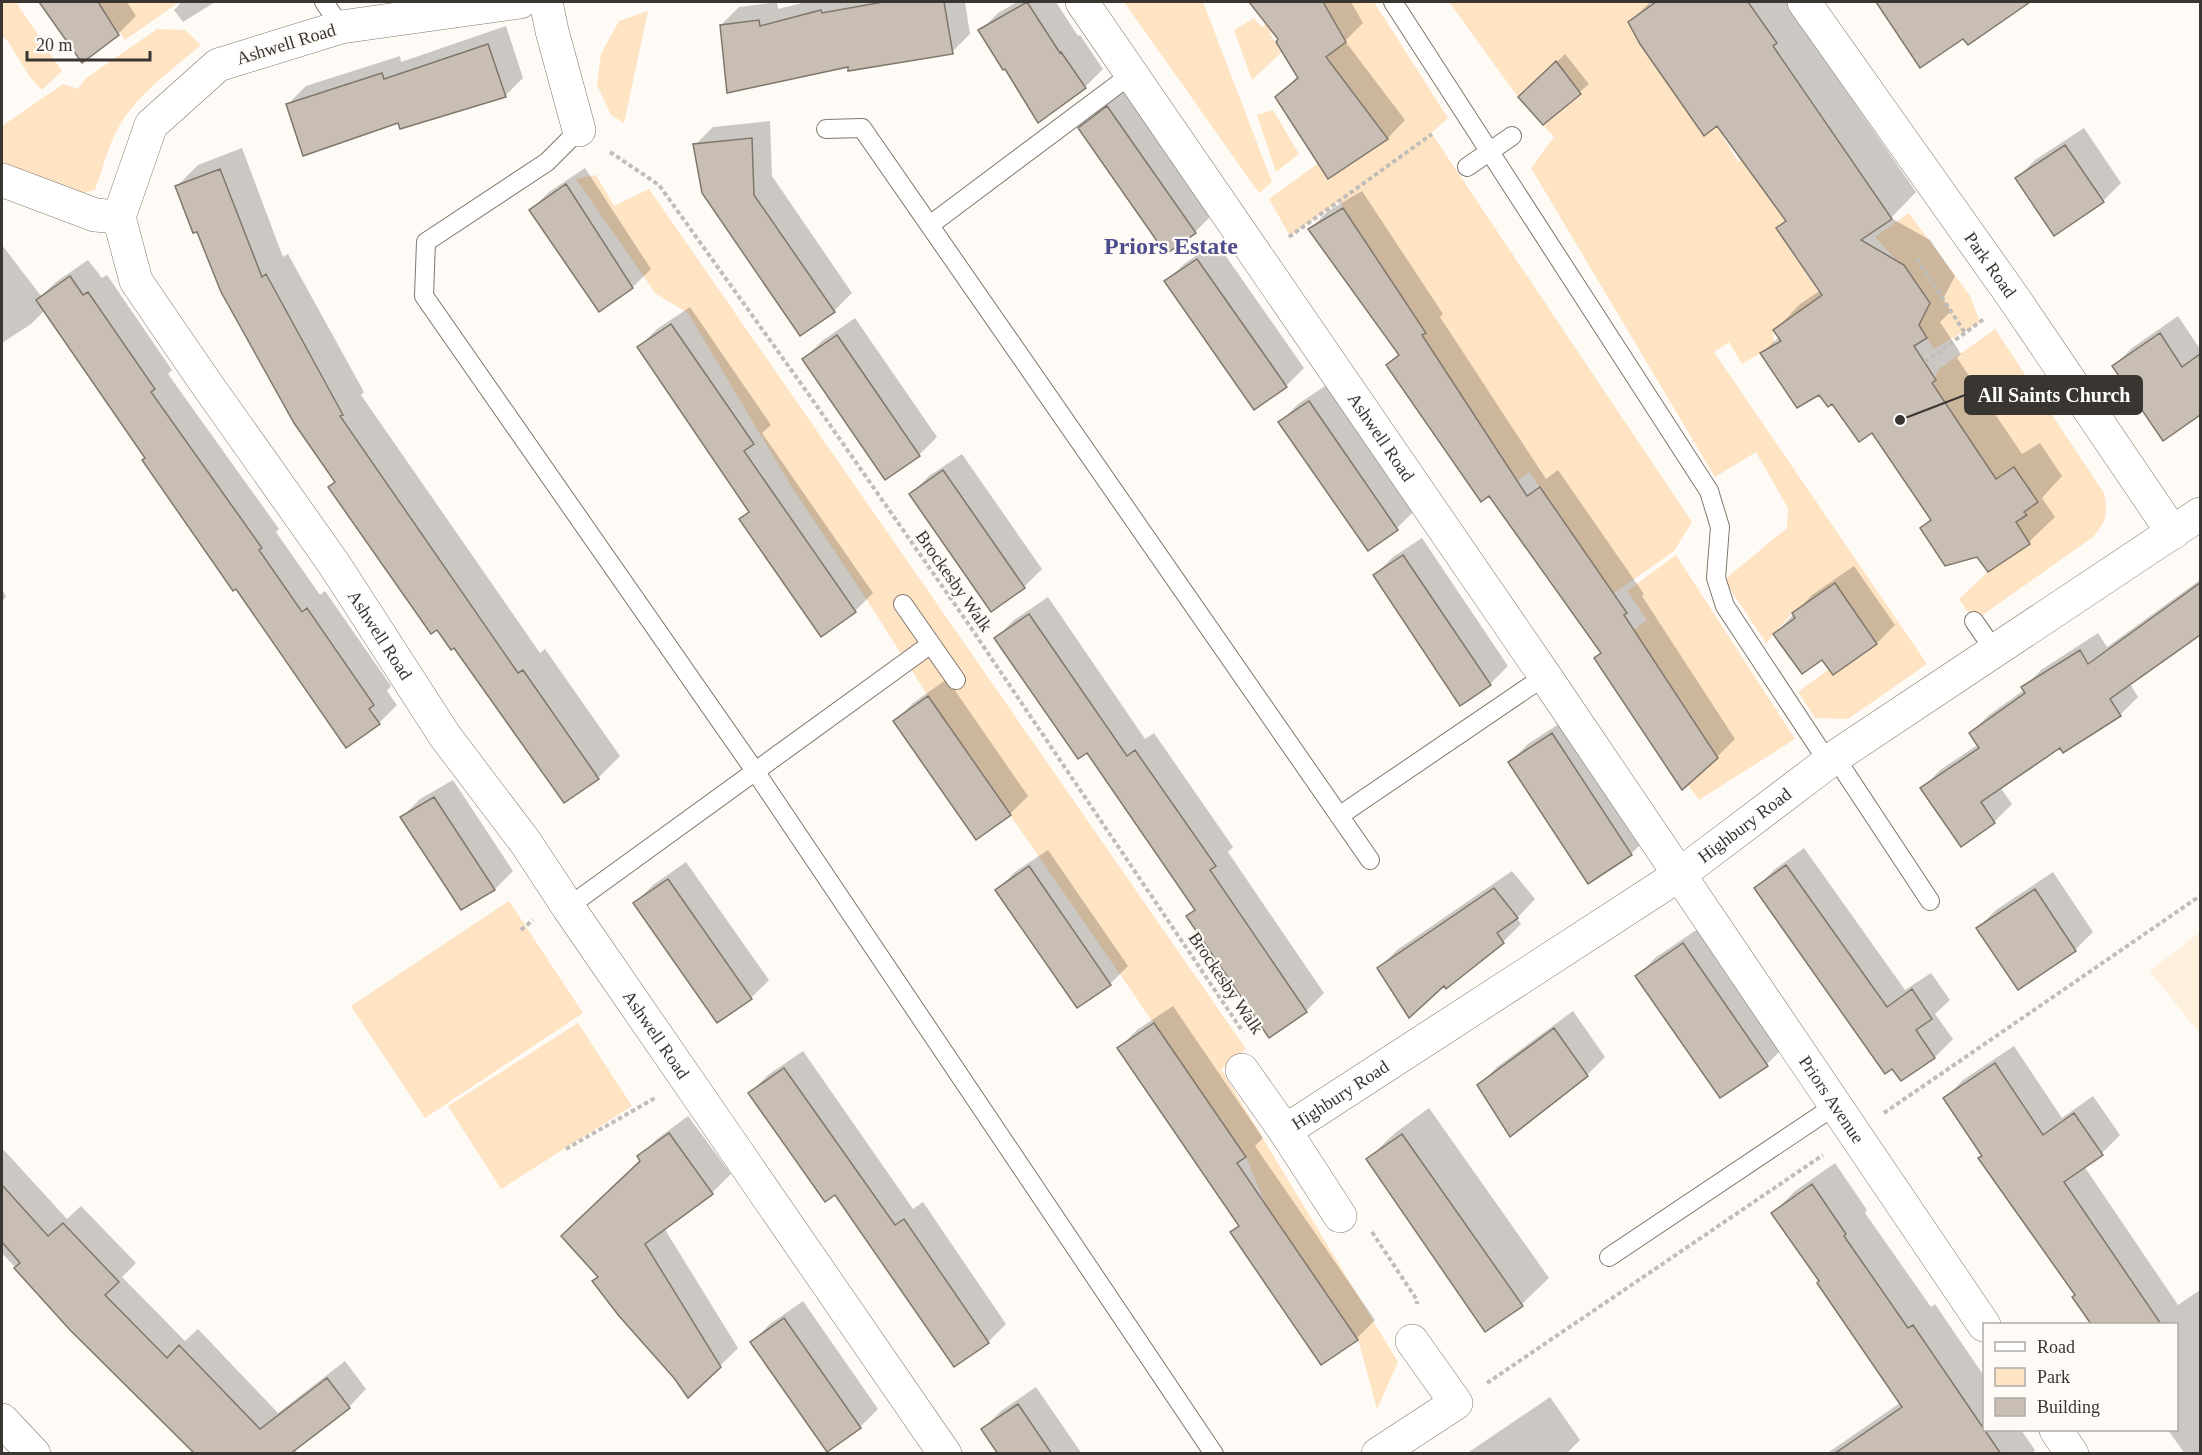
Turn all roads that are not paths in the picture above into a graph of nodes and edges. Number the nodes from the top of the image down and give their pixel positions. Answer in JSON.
{"nodes":[{"id":1,"x":520,"y":2,"type":"edge"},
{"id":2,"x":546,"y":2,"type":"edge"},
{"id":3,"x":1082,"y":2,"type":"edge"},
{"id":4,"x":1393,"y":2,"type":"edge"},
{"id":5,"x":1804,"y":2,"type":"edge"},
{"id":6,"x":333,"y":14,"type":"edge"},
{"id":7,"x":1132,"y":73,"type":"junction"},
{"id":8,"x":826,"y":129,"type":"dead end"},
{"id":9,"x":579,"y":130,"type":"joint"},
{"id":10,"x":1512,"y":136,"type":"dead end"},
{"id":11,"x":1490,"y":152,"type":"junction"},
{"id":12,"x":1467,"y":168,"type":"dead end"},
{"id":13,"x":2,"y":180,"type":"edge"},
{"id":14,"x":119,"y":218,"type":"junction"},
{"id":15,"x":930,"y":225,"type":"junction"},
{"id":16,"x":2200,"y":514,"type":"edge"},
{"id":17,"x":2173,"y":533,"type":"junction"},
{"id":18,"x":903,"y":604,"type":"dead end"},
{"id":19,"x":1974,"y":621,"type":"dead end"},
{"id":20,"x":931,"y":644,"type":"junction"},
{"id":21,"x":1994,"y":650,"type":"junction"},
{"id":22,"x":1545,"y":676,"type":"junction"},
{"id":23,"x":956,"y":680,"type":"dead end"},
{"id":24,"x":1832,"y":760,"type":"junction"},
{"id":25,"x":755,"y":771,"type":"junction"},
{"id":26,"x":1339,"y":816,"type":"junction"},
{"id":27,"x":1370,"y":861,"type":"dead end"},
{"id":28,"x":1678,"y":875,"type":"junction"},
{"id":29,"x":1930,"y":901,"type":"dead end"},
{"id":30,"x":568,"y":908,"type":"junction"},
{"id":31,"x":1242,"y":1070,"type":"road end"},
{"id":32,"x":1836,"y":1105,"type":"junction"},
{"id":33,"x":1285,"y":1131,"type":"junction"},
{"id":34,"x":1340,"y":1216,"type":"road end"},
{"id":35,"x":1609,"y":1257,"type":"dead end"},
{"id":36,"x":1983,"y":1323,"type":"edge"},
{"id":37,"x":1412,"y":1341,"type":"road end"},
{"id":38,"x":2,"y":1420,"type":"edge"},
{"id":39,"x":2057,"y":1431,"type":"edge"},
{"id":40,"x":34,"y":1454,"type":"edge"},
{"id":41,"x":945,"y":1454,"type":"edge"},
{"id":42,"x":1214,"y":1454,"type":"edge"},
{"id":43,"x":1378,"y":1454,"type":"edge"},
{"id":44,"x":2072,"y":1454,"type":"edge"}],
"edges":[{"from":1,"to":6,"type":"street","name":"Ashwell Road"},
{"from":2,"to":9,"type":"street"},
{"from":3,"to":7,"type":"street","name":"Ashwell Road"},
{"from":4,"to":11,"type":"lane"},
{"from":5,"to":17,"type":"street","name":"Park Road"},
{"from":6,"to":14,"type":"street","name":"Ashwell Road"},
{"from":7,"to":15,"type":"lane"},
{"from":7,"to":22,"type":"street","name":"Ashwell Road"},
{"from":8,"to":15,"type":"lane"},
{"from":9,"to":25,"type":"lane"},
{"from":10,"to":11,"type":"lane"},
{"from":11,"to":12,"type":"lane"},
{"from":11,"to":24,"type":"lane"},
{"from":13,"to":14,"type":"street"},
{"from":14,"to":30,"type":"street","name":"Ashwell Road"},
{"from":15,"to":26,"type":"lane"},
{"from":16,"to":17,"type":"street","name":"Highbury Road"},
{"from":17,"to":21,"type":"street","name":"Highbury Road"},
{"from":18,"to":20,"type":"lane"},
{"from":19,"to":21,"type":"lane"},
{"from":20,"to":23,"type":"lane"},
{"from":20,"to":25,"type":"lane"},
{"from":21,"to":24,"type":"street","name":"Highbury Road"},
{"from":22,"to":26,"type":"lane"},
{"from":22,"to":28,"type":"street","name":"Ashwell Road"},
{"from":24,"to":28,"type":"street","name":"Highbury Road"},
{"from":24,"to":29,"type":"lane"},
{"from":25,"to":30,"type":"lane"},
{"from":25,"to":42,"type":"lane"},
{"from":26,"to":27,"type":"lane"},
{"from":28,"to":32,"type":"street","name":"Priors Avenue"},
{"from":28,"to":33,"type":"street","name":"Highbury Road"},
{"from":30,"to":41,"type":"street","name":"Ashwell Road"},
{"from":31,"to":33,"type":"street","name":"Highbury Road"},
{"from":32,"to":35,"type":"lane"},
{"from":32,"to":36,"type":"street","name":"Priors Avenue"},
{"from":33,"to":34,"type":"street","name":"Highbury Road"},
{"from":37,"to":43,"type":"street"},
{"from":38,"to":40,"type":"street"},
{"from":39,"to":44,"type":"street"}]}
